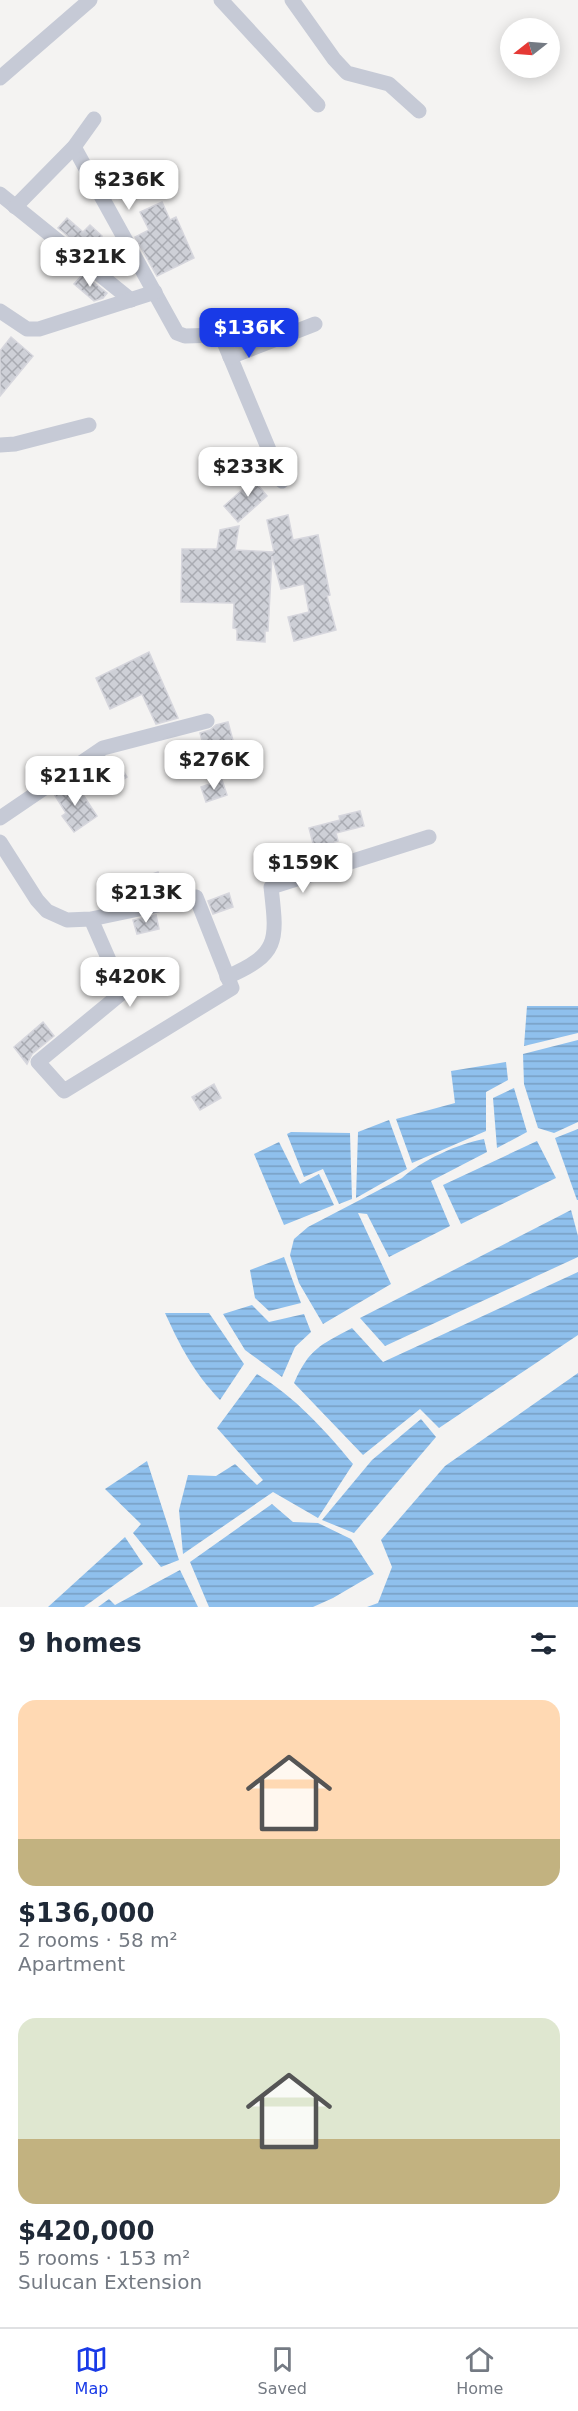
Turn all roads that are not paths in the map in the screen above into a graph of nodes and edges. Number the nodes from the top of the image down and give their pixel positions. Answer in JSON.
{"nodes":[{"id":1,"x":90,"y":0,"type":"edge"},
{"id":2,"x":221,"y":0,"type":"edge"},
{"id":3,"x":292,"y":0,"type":"edge"},
{"id":4,"x":0,"y":78,"type":"edge"},
{"id":5,"x":318,"y":105,"type":"dead end"},
{"id":6,"x":419,"y":111,"type":"dead end"},
{"id":7,"x":94,"y":119,"type":"dead end"},
{"id":8,"x":74,"y":147,"type":"junction"},
{"id":9,"x":0,"y":194,"type":"edge"},
{"id":10,"x":15,"y":207,"type":"junction"},
{"id":11,"x":155,"y":292,"type":"junction"},
{"id":12,"x":130,"y":300,"type":"junction"},
{"id":13,"x":0,"y":311,"type":"edge"},
{"id":14,"x":315,"y":324,"type":"dead end"},
{"id":15,"x":230,"y":357,"type":"junction"},
{"id":16,"x":89,"y":425,"type":"dead end"},
{"id":17,"x":0,"y":445,"type":"edge"},
{"id":18,"x":282,"y":481,"type":"dead end"},
{"id":19,"x":207,"y":721,"type":"dead end"},
{"id":20,"x":0,"y":818,"type":"edge"},
{"id":21,"x":429,"y":837,"type":"dead end"},
{"id":22,"x":0,"y":842,"type":"edge"},
{"id":23,"x":91,"y":919,"type":"junction"},
{"id":24,"x":228,"y":977,"type":"junction"}],
"edges":[{"from":1,"to":4,"type":"street"},
{"from":2,"to":5,"type":"street"},
{"from":3,"to":6,"type":"street"},
{"from":7,"to":8,"type":"street"},
{"from":8,"to":10,"type":"street"},
{"from":8,"to":11,"type":"street"},
{"from":9,"to":10,"type":"street"},
{"from":10,"to":12,"type":"street"},
{"from":11,"to":12,"type":"street"},
{"from":11,"to":15,"type":"street"},
{"from":12,"to":13,"type":"street"},
{"from":14,"to":15,"type":"street"},
{"from":15,"to":18,"type":"street"},
{"from":16,"to":17,"type":"street"},
{"from":19,"to":20,"type":"street"},
{"from":21,"to":24,"type":"street"},
{"from":22,"to":23,"type":"street"},
{"from":23,"to":24,"type":"street"},
{"from":23,"to":24,"type":"street"}]}
